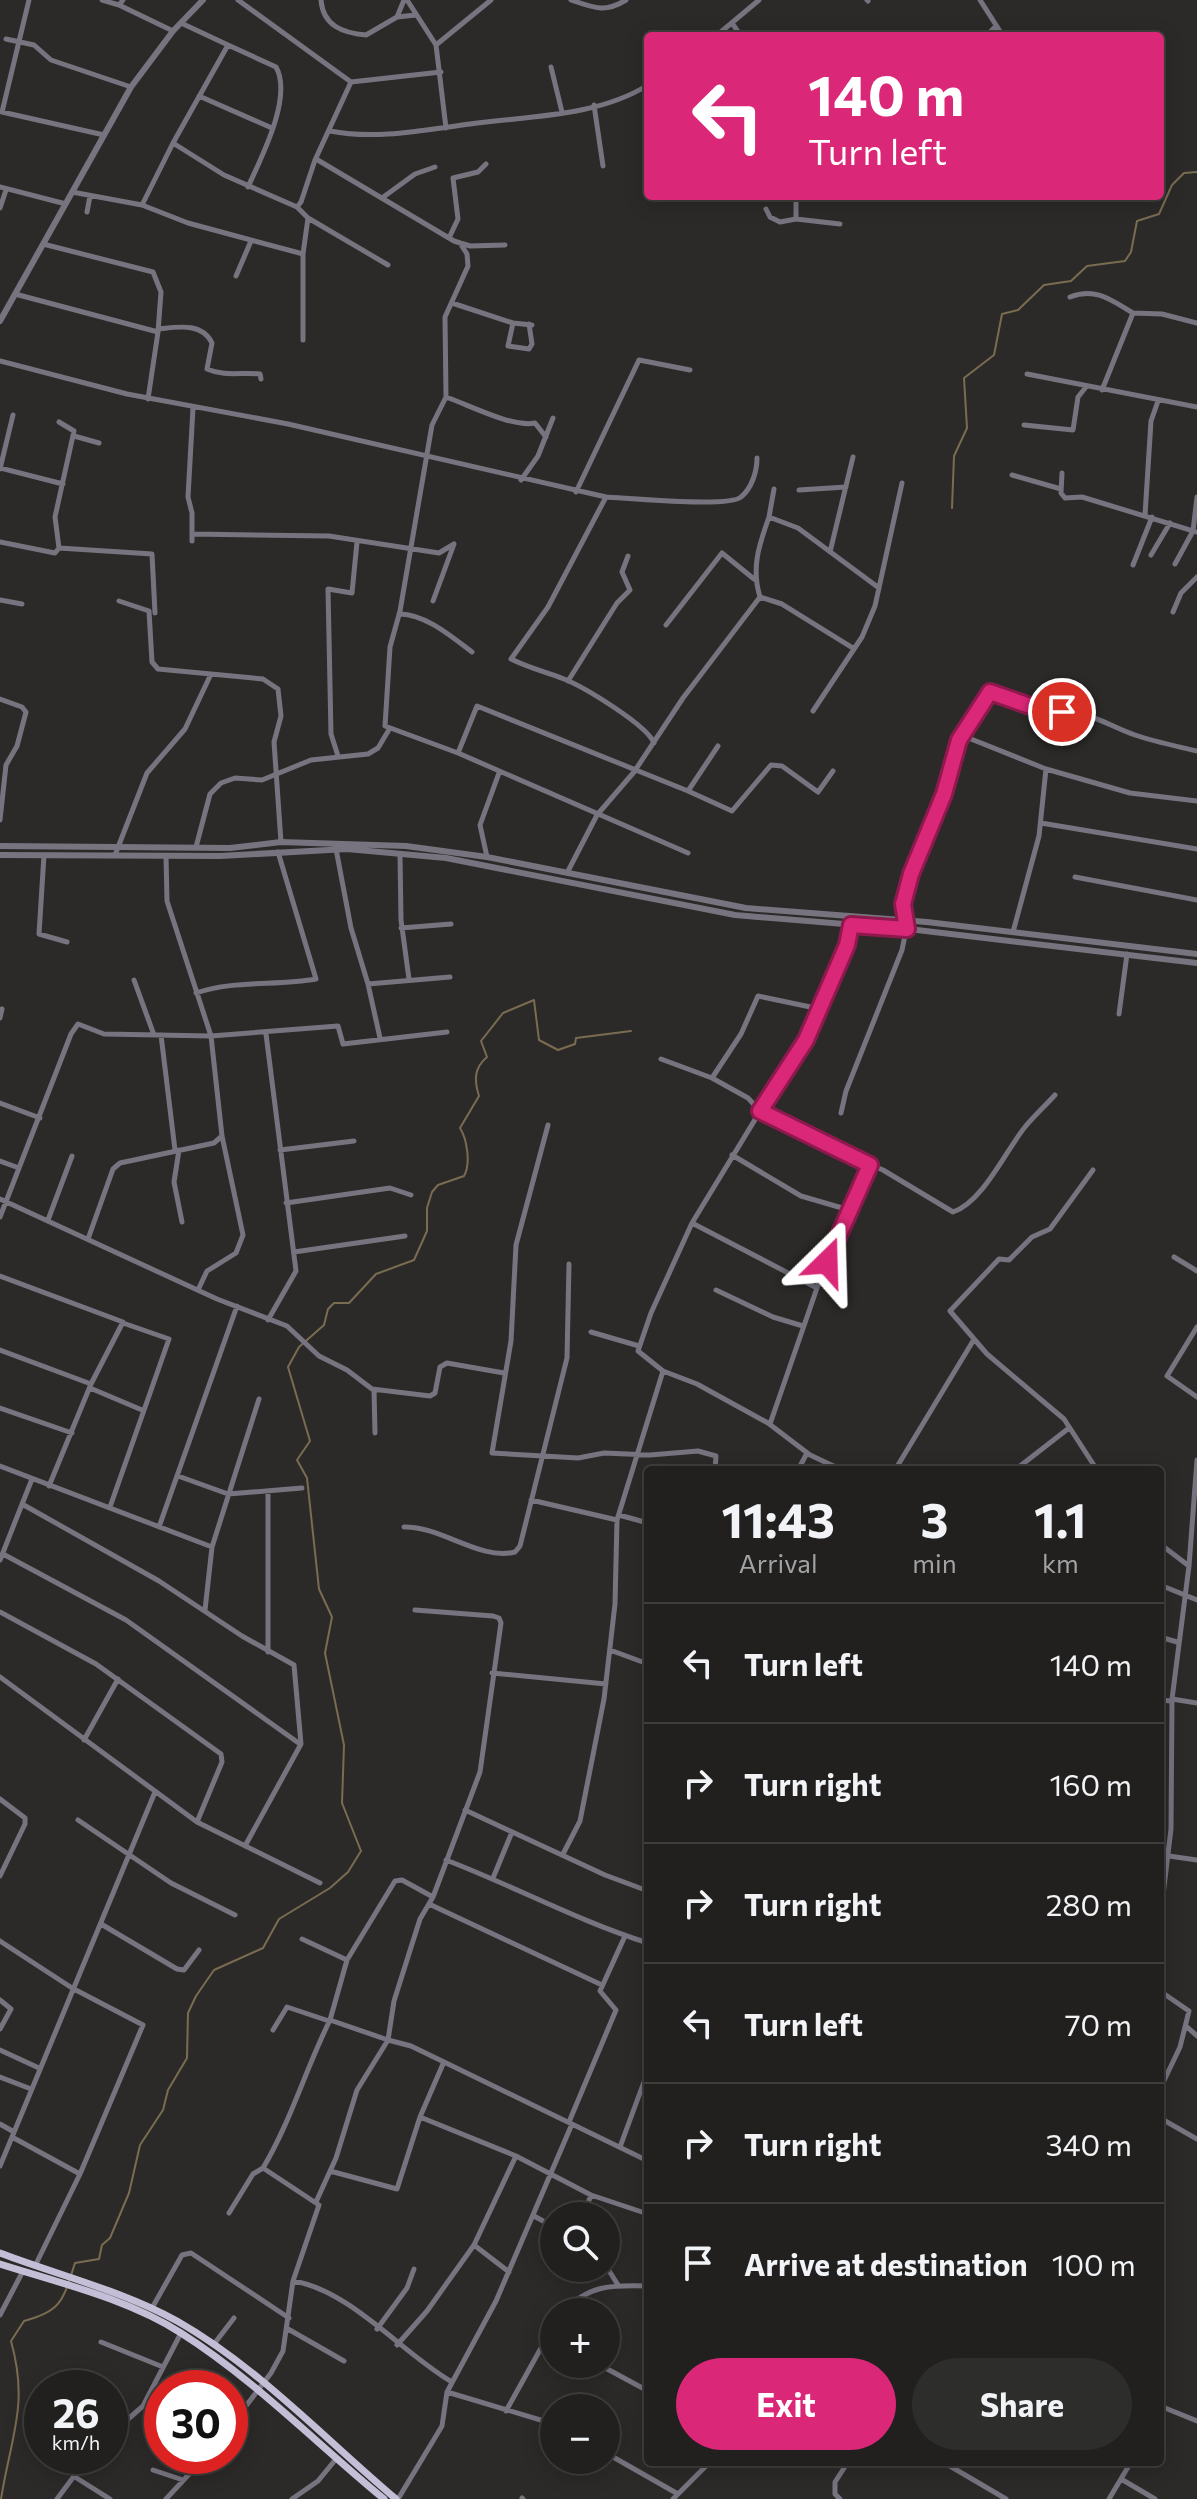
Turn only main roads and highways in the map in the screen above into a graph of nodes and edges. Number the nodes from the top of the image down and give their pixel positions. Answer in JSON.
{"nodes":[{"id":1,"x":0,"y":2253,"type":"edge"},
{"id":2,"x":0,"y":2264,"type":"edge"},
{"id":3,"x":61,"y":2280,"type":"junction"},
{"id":4,"x":76,"y":2285,"type":"junction"},
{"id":5,"x":259,"y":2387,"type":"junction"},
{"id":6,"x":384,"y":2499,"type":"edge"},
{"id":7,"x":397,"y":2499,"type":"edge"}],
"edges":[{"from":1,"to":3,"type":"main road"},
{"from":2,"to":3,"type":"main road"},
{"from":3,"to":4,"type":"main road"},
{"from":4,"to":5,"type":"main road"},
{"from":4,"to":5,"type":"main road"},
{"from":5,"to":6,"type":"main road"},
{"from":5,"to":7,"type":"main road"}]}
